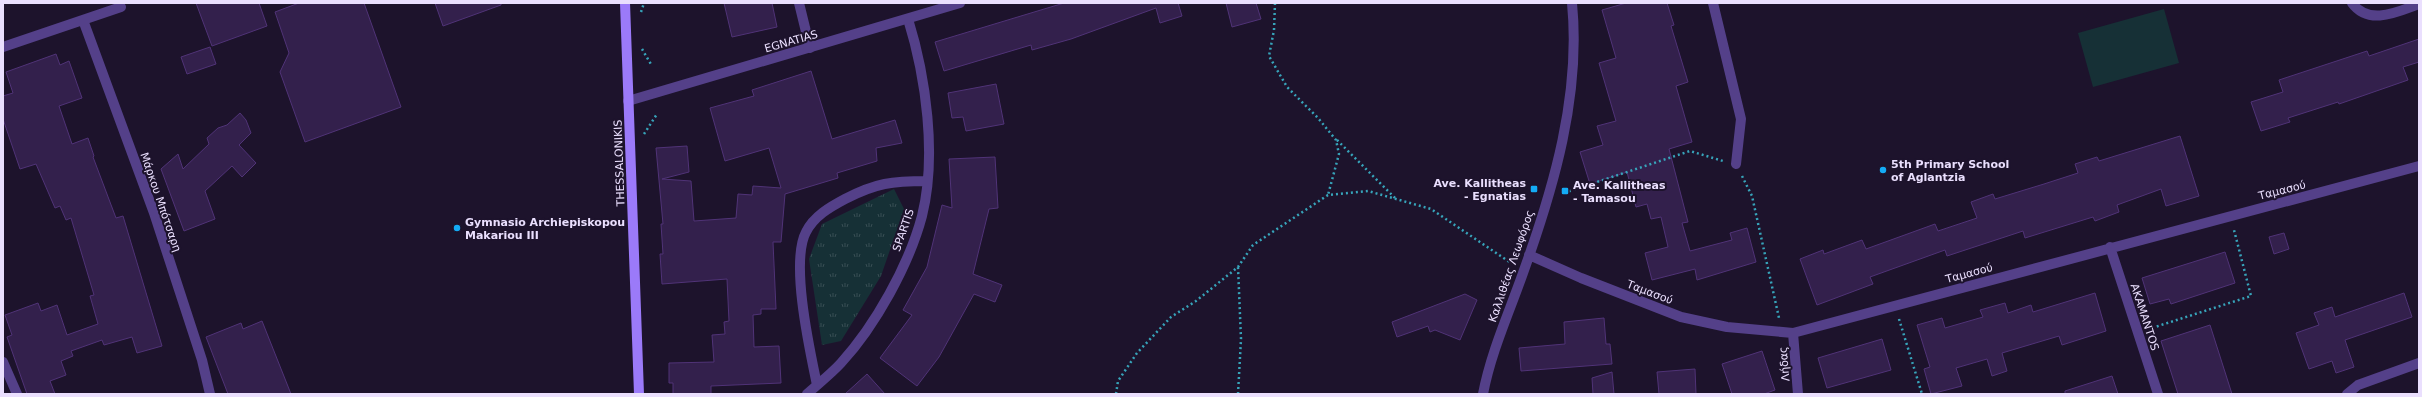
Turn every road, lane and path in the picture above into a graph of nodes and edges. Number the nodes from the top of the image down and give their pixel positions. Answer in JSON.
{"nodes":[{"id":1,"x":624,"y":3,"type":"edge"},
{"id":2,"x":644,"y":3,"type":"edge"},
{"id":3,"x":799,"y":3,"type":"edge"},
{"id":4,"x":960,"y":3,"type":"edge"},
{"id":5,"x":1275,"y":3,"type":"edge"},
{"id":6,"x":1572,"y":3,"type":"edge"},
{"id":7,"x":1713,"y":3,"type":"edge"},
{"id":8,"x":2352,"y":3,"type":"edge"},
{"id":9,"x":2419,"y":4,"type":"edge"},
{"id":10,"x":121,"y":7,"type":"dead end"},
{"id":11,"x":640,"y":15,"type":"dead end"},
{"id":12,"x":908,"y":19,"type":"junction"},
{"id":13,"x":83,"y":20,"type":"junction"},
{"id":14,"x":642,"y":43,"type":"dead end"},
{"id":15,"x":3,"y":47,"type":"edge"},
{"id":16,"x":810,"y":48,"type":"junction"},
{"id":17,"x":652,"y":66,"type":"dead end"},
{"id":18,"x":628,"y":101,"type":"junction"},
{"id":19,"x":1336,"y":140,"type":"junction"},
{"id":20,"x":1736,"y":164,"type":"junction"},
{"id":21,"x":2419,"y":166,"type":"edge"},
{"id":22,"x":927,"y":181,"type":"junction"},
{"id":23,"x":1549,"y":194,"type":"junction"},
{"id":24,"x":1328,"y":195,"type":"junction"},
{"id":25,"x":1397,"y":200,"type":"junction"},
{"id":26,"x":2231,"y":216,"type":"junction"},
{"id":27,"x":2110,"y":247,"type":"junction"},
{"id":28,"x":1529,"y":255,"type":"junction"},
{"id":29,"x":1238,"y":267,"type":"junction"},
{"id":30,"x":1523,"y":272,"type":"junction"},
{"id":31,"x":1895,"y":305,"type":"junction"},
{"id":32,"x":1782,"y":332,"type":"junction"},
{"id":33,"x":2138,"y":332,"type":"junction"},
{"id":34,"x":1793,"y":333,"type":"junction"},
{"id":35,"x":3,"y":362,"type":"edge"},
{"id":36,"x":2419,"y":363,"type":"edge"},
{"id":37,"x":817,"y":385,"type":"junction"},
{"id":38,"x":17,"y":394,"type":"edge"},
{"id":39,"x":210,"y":394,"type":"edge"},
{"id":40,"x":639,"y":394,"type":"edge"},
{"id":41,"x":807,"y":394,"type":"edge"},
{"id":42,"x":1116,"y":394,"type":"edge"},
{"id":43,"x":1238,"y":394,"type":"edge"},
{"id":44,"x":1483,"y":394,"type":"edge"},
{"id":45,"x":1798,"y":394,"type":"edge"},
{"id":46,"x":1922,"y":394,"type":"edge"},
{"id":47,"x":2158,"y":394,"type":"edge"},
{"id":48,"x":2347,"y":394,"type":"edge"}],
"edges":[{"from":1,"to":18,"type":"main road","name":"THESSALONIKIS"},
{"from":2,"to":11,"type":"path"},
{"from":3,"to":16,"type":"street"},
{"from":4,"to":12,"type":"street","name":"EGNATIAS"},
{"from":5,"to":19,"type":"path"},
{"from":6,"to":23,"type":"street","name":"Καλλιθέας Λεωφόρος"},
{"from":7,"to":20,"type":"street"},
{"from":8,"to":9,"type":"street"},
{"from":10,"to":13,"type":"street"},
{"from":12,"to":16,"type":"street","name":"EGNATIAS"},
{"from":12,"to":22,"type":"street","name":"SPARTIS"},
{"from":13,"to":15,"type":"street"},
{"from":13,"to":39,"type":"street","name":"Μάρκου Μπότσαρη"},
{"from":14,"to":17,"type":"path"},
{"from":16,"to":18,"type":"street","name":"EGNATIAS"},
{"from":18,"to":40,"type":"main road","name":"THESSALONIKIS"},
{"from":19,"to":24,"type":"path"},
{"from":19,"to":25,"type":"path"},
{"from":20,"to":23,"type":"path"},
{"from":20,"to":32,"type":"path"},
{"from":21,"to":26,"type":"street","name":"Ταμασού"},
{"from":22,"to":37,"type":"street","name":"SPARTIS"},
{"from":22,"to":37,"type":"street"},
{"from":23,"to":28,"type":"street","name":"Καλλιθέας Λεωφόρος"},
{"from":24,"to":25,"type":"path"},
{"from":24,"to":29,"type":"path"},
{"from":25,"to":30,"type":"path"},
{"from":26,"to":27,"type":"street","name":"Ταμασού"},
{"from":26,"to":33,"type":"path"},
{"from":27,"to":31,"type":"street","name":"Ταμασού"},
{"from":27,"to":33,"type":"street","name":"AKAMANTOS"},
{"from":28,"to":30,"type":"street","name":"Καλλιθέας Λεωφόρος"},
{"from":28,"to":32,"type":"street","name":"Ταμασού"},
{"from":29,"to":42,"type":"path"},
{"from":29,"to":43,"type":"path"},
{"from":30,"to":44,"type":"street","name":"Καλλιθέας Λεωφόρος"},
{"from":31,"to":34,"type":"street","name":"Ταμασού"},
{"from":31,"to":46,"type":"path"},
{"from":32,"to":34,"type":"street","name":"Ταμασού"},
{"from":33,"to":47,"type":"street","name":"AKAMANTOS"},
{"from":34,"to":45,"type":"street","name":"Λήδας"},
{"from":35,"to":38,"type":"street"},
{"from":36,"to":48,"type":"street"},
{"from":37,"to":41,"type":"street","name":"SPARTIS"}]}
